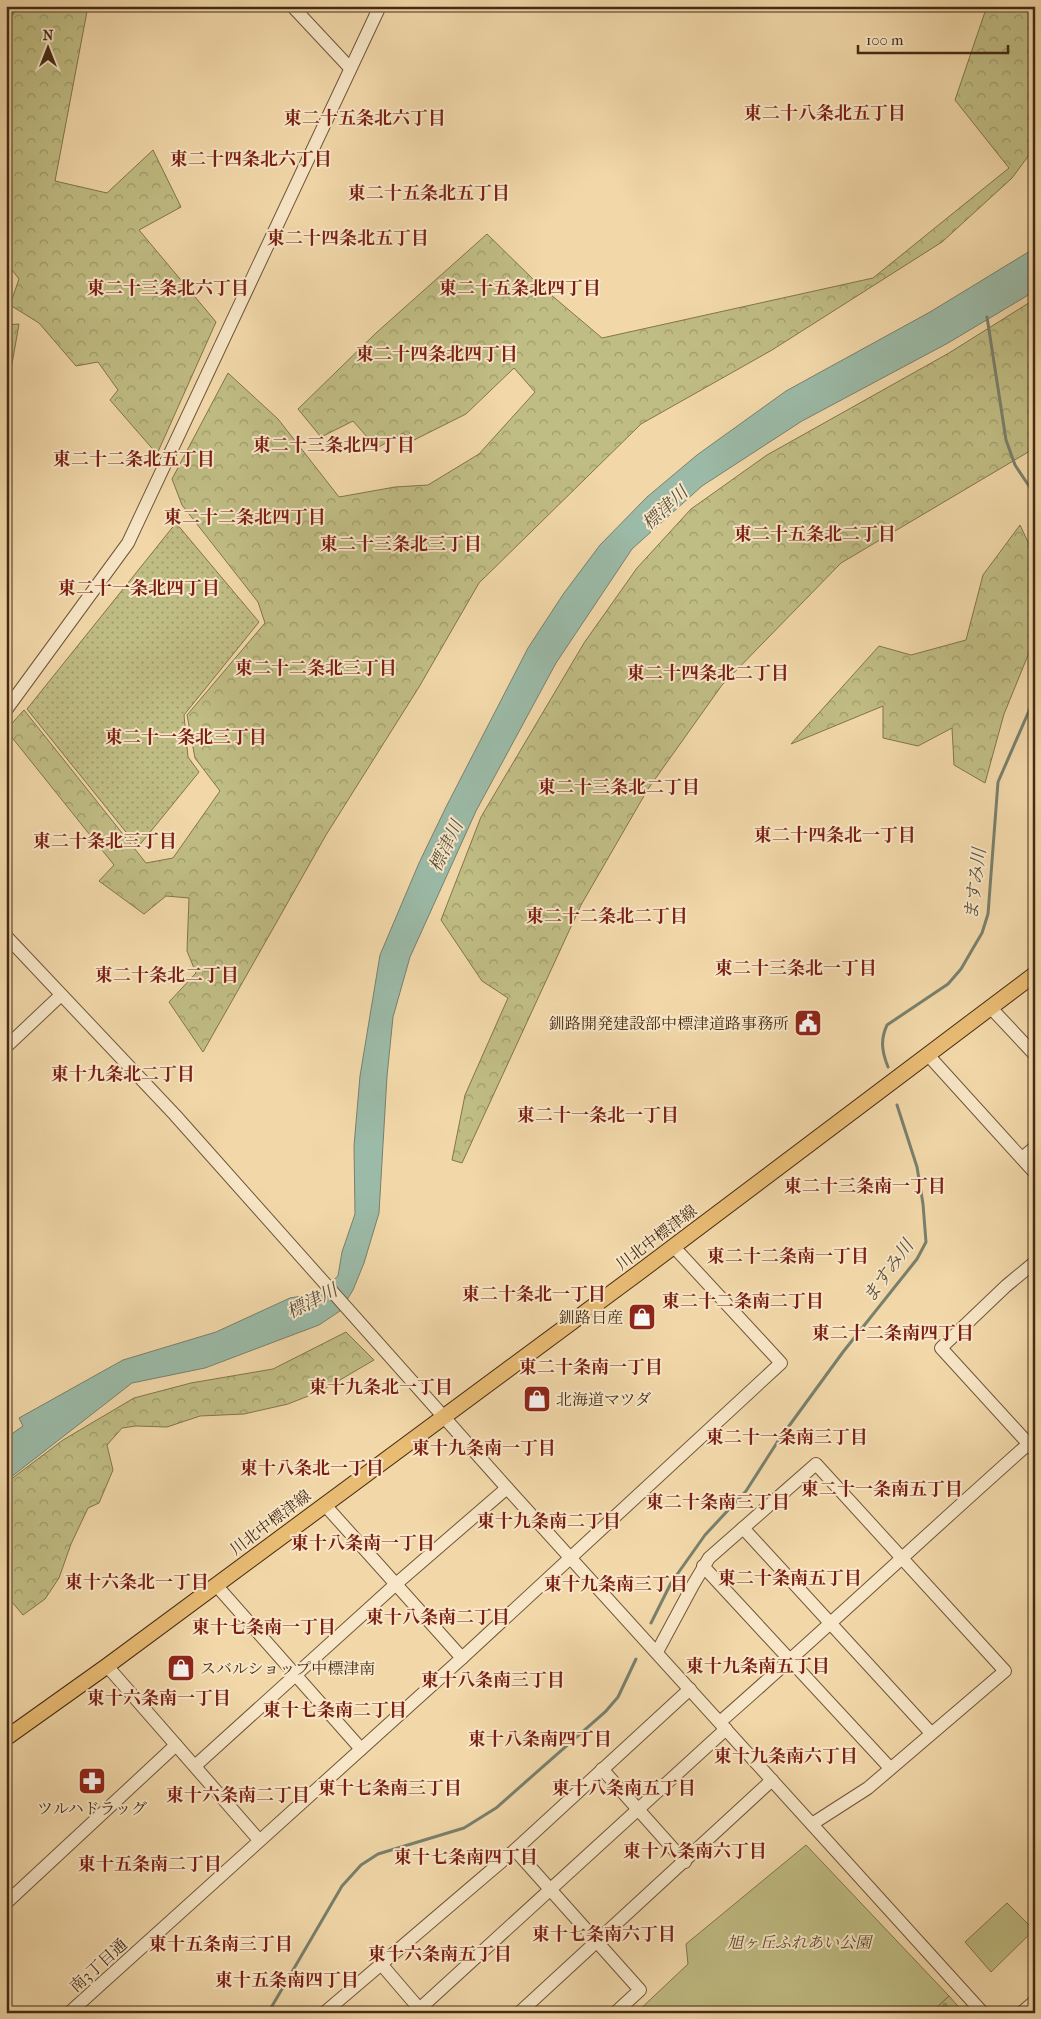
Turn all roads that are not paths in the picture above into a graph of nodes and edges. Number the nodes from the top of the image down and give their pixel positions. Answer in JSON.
{"nodes":[{"id":1,"x":292,"y":6,"type":"edge"},
{"id":2,"x":380,"y":6,"type":"edge"},
{"id":3,"x":350,"y":68,"type":"junction"},
{"id":4,"x":6,"y":710,"type":"edge"},
{"id":5,"x":6,"y":936,"type":"edge"},
{"id":6,"x":1035,"y":974,"type":"edge"},
{"id":7,"x":61,"y":995,"type":"junction"},
{"id":8,"x":991,"y":1008,"type":"junction"},
{"id":9,"x":6,"y":1047,"type":"edge"},
{"id":10,"x":928,"y":1055,"type":"junction"},
{"id":11,"x":1035,"y":1055,"type":"edge"},
{"id":12,"x":1035,"y":1147,"type":"edge"},
{"id":13,"x":1022,"y":1158,"type":"junction"},
{"id":14,"x":1035,"y":1173,"type":"edge"},
{"id":15,"x":673,"y":1246,"type":"junction"},
{"id":16,"x":1035,"y":1262,"type":"edge"},
{"id":17,"x":444,"y":1417,"type":"junction"},
{"id":18,"x":1033,"y":1444,"type":"edge"},
{"id":19,"x":507,"y":1488,"type":"junction"},
{"id":20,"x":324,"y":1504,"type":"junction"},
{"id":21,"x":743,"y":1528,"type":"junction"},
{"id":22,"x":570,"y":1557,"type":"junction"},
{"id":23,"x":902,"y":1557,"type":"junction"},
{"id":24,"x":703,"y":1566,"type":"junction"},
{"id":25,"x":396,"y":1584,"type":"junction"},
{"id":26,"x":216,"y":1585,"type":"junction"},
{"id":27,"x":830,"y":1625,"type":"junction"},
{"id":28,"x":657,"y":1652,"type":"junction"},
{"id":29,"x":462,"y":1658,"type":"junction"},
{"id":30,"x":790,"y":1660,"type":"junction"},
{"id":31,"x":107,"y":1666,"type":"junction"},
{"id":32,"x":295,"y":1676,"type":"junction"},
{"id":33,"x":690,"y":1689,"type":"junction"},
{"id":34,"x":723,"y":1725,"type":"junction"},
{"id":35,"x":931,"y":1733,"type":"junction"},
{"id":36,"x":6,"y":1738,"type":"edge"},
{"id":37,"x":176,"y":1745,"type":"junction"},
{"id":38,"x":361,"y":1749,"type":"junction"},
{"id":39,"x":195,"y":1766,"type":"junction"},
{"id":40,"x":890,"y":1768,"type":"junction"},
{"id":41,"x":602,"y":1770,"type":"junction"},
{"id":42,"x":772,"y":1780,"type":"junction"},
{"id":43,"x":637,"y":1809,"type":"junction"},
{"id":44,"x":812,"y":1824,"type":"junction"},
{"id":45,"x":259,"y":1840,"type":"junction"},
{"id":46,"x":515,"y":1850,"type":"junction"},
{"id":47,"x":684,"y":1862,"type":"junction"},
{"id":48,"x":550,"y":1890,"type":"junction"},
{"id":49,"x":6,"y":1902,"type":"edge"},
{"id":50,"x":596,"y":1942,"type":"junction"},
{"id":51,"x":381,"y":1964,"type":"junction"},
{"id":52,"x":1035,"y":2001,"type":"edge"},
{"id":53,"x":419,"y":2011,"type":"edge"},
{"id":54,"x":69,"y":2013,"type":"edge"},
{"id":55,"x":324,"y":2013,"type":"edge"},
{"id":56,"x":519,"y":2013,"type":"edge"},
{"id":57,"x":615,"y":2013,"type":"edge"},
{"id":58,"x":983,"y":2013,"type":"edge"},
{"id":59,"x":1021,"y":2013,"type":"edge"}],
"edges":[{"from":1,"to":3,"type":"street"},
{"from":2,"to":3,"type":"street"},
{"from":3,"to":4,"type":"street"},
{"from":5,"to":7,"type":"street"},
{"from":6,"to":8,"type":"main road","name":"川北中標津線"},
{"from":7,"to":9,"type":"street"},
{"from":7,"to":17,"type":"street"},
{"from":8,"to":10,"type":"main road","name":"川北中標津線"},
{"from":8,"to":11,"type":"street"},
{"from":10,"to":13,"type":"street"},
{"from":10,"to":15,"type":"main road","name":"川北中標津線"},
{"from":12,"to":13,"type":"street"},
{"from":13,"to":14,"type":"street"},
{"from":15,"to":17,"type":"main road","name":"川北中標津線"},
{"from":15,"to":22,"type":"street","name":"南3丁目通"},
{"from":16,"to":18,"type":"street"},
{"from":17,"to":19,"type":"street"},
{"from":17,"to":20,"type":"main road","name":"川北中標津線"},
{"from":18,"to":23,"type":"street"},
{"from":19,"to":22,"type":"street"},
{"from":19,"to":25,"type":"street"},
{"from":20,"to":25,"type":"street"},
{"from":20,"to":26,"type":"main road","name":"川北中標津線"},
{"from":21,"to":23,"type":"street"},
{"from":21,"to":24,"type":"street"},
{"from":21,"to":27,"type":"street"},
{"from":22,"to":28,"type":"street"},
{"from":22,"to":29,"type":"street","name":"南3丁目通"},
{"from":23,"to":27,"type":"street"},
{"from":23,"to":35,"type":"street"},
{"from":24,"to":28,"type":"street"},
{"from":24,"to":30,"type":"street"},
{"from":25,"to":29,"type":"street"},
{"from":25,"to":32,"type":"street"},
{"from":26,"to":31,"type":"main road","name":"川北中標津線"},
{"from":26,"to":32,"type":"street"},
{"from":27,"to":30,"type":"street"},
{"from":27,"to":35,"type":"street"},
{"from":28,"to":33,"type":"street"},
{"from":29,"to":38,"type":"street","name":"南3丁目通"},
{"from":30,"to":34,"type":"street"},
{"from":30,"to":40,"type":"street"},
{"from":31,"to":36,"type":"main road","name":"川北中標津線"},
{"from":31,"to":37,"type":"street"},
{"from":32,"to":38,"type":"street"},
{"from":32,"to":39,"type":"street"},
{"from":33,"to":34,"type":"street"},
{"from":33,"to":41,"type":"street"},
{"from":34,"to":42,"type":"street"},
{"from":34,"to":43,"type":"street"},
{"from":35,"to":40,"type":"street"},
{"from":37,"to":39,"type":"street"},
{"from":37,"to":49,"type":"street"},
{"from":38,"to":45,"type":"street","name":"南3丁目通"},
{"from":39,"to":45,"type":"street"},
{"from":40,"to":44,"type":"street"},
{"from":41,"to":43,"type":"street"},
{"from":41,"to":46,"type":"street"},
{"from":42,"to":44,"type":"street"},
{"from":42,"to":47,"type":"street"},
{"from":43,"to":47,"type":"street"},
{"from":43,"to":48,"type":"street"},
{"from":44,"to":58,"type":"street"},
{"from":45,"to":54,"type":"street","name":"南3丁目通"},
{"from":46,"to":48,"type":"street"},
{"from":46,"to":51,"type":"street"},
{"from":47,"to":50,"type":"street"},
{"from":48,"to":50,"type":"street"},
{"from":48,"to":53,"type":"street"},
{"from":50,"to":56,"type":"street"},
{"from":50,"to":57,"type":"street"},
{"from":51,"to":53,"type":"street"},
{"from":51,"to":55,"type":"street"},
{"from":52,"to":59,"type":"street"}]}
